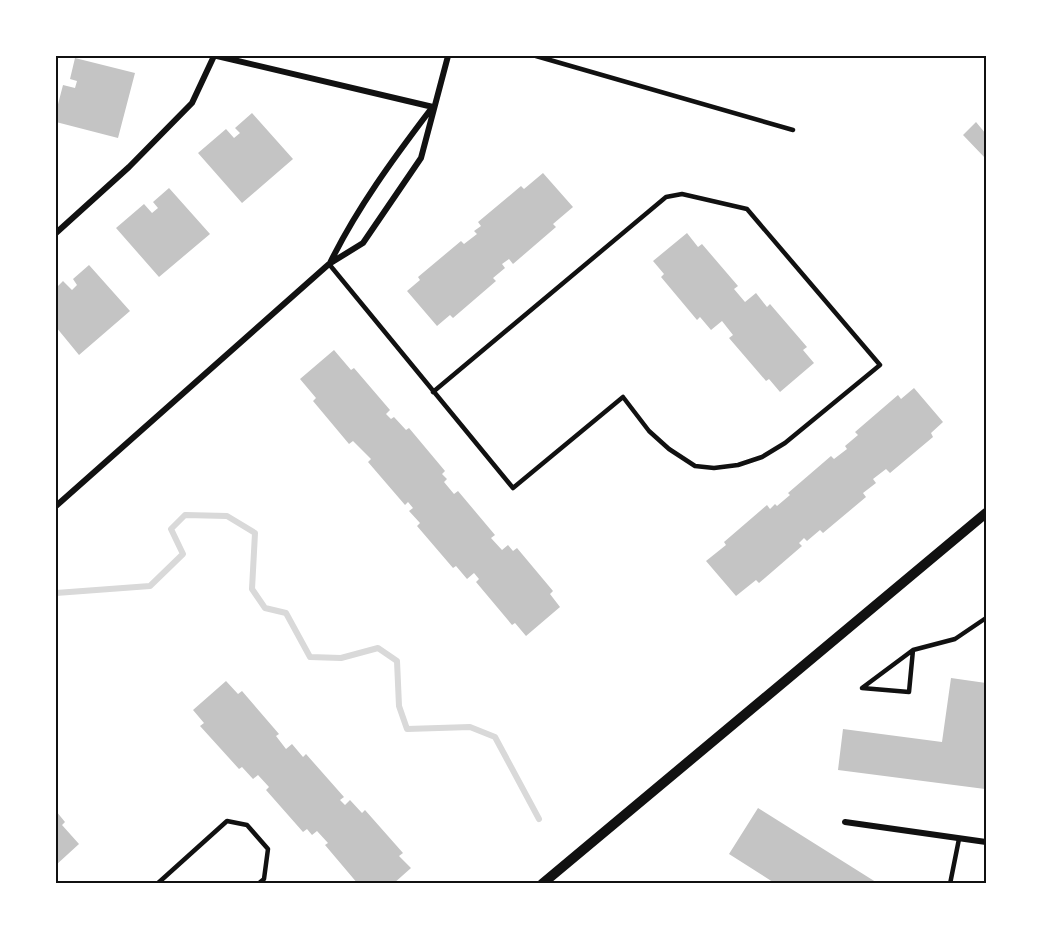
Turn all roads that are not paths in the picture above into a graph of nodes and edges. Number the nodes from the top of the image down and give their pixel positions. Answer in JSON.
{"nodes":[{"id":1,"x":215,"y":56,"type":"edge"},
{"id":2,"x":448,"y":56,"type":"edge"},
{"id":3,"x":536,"y":56,"type":"edge"},
{"id":4,"x":433,"y":107,"type":"junction"},
{"id":5,"x":793,"y":130,"type":"dead end"},
{"id":6,"x":56,"y":232,"type":"edge"},
{"id":7,"x":329,"y":264,"type":"junction"},
{"id":8,"x":434,"y":392,"type":"junction"},
{"id":9,"x":56,"y":506,"type":"edge"},
{"id":10,"x":987,"y":513,"type":"edge"},
{"id":11,"x":987,"y":618,"type":"edge"},
{"id":12,"x":913,"y":650,"type":"junction"},
{"id":13,"x":845,"y":822,"type":"dead end"},
{"id":14,"x":959,"y":839,"type":"junction"},
{"id":15,"x":987,"y":842,"type":"edge"},
{"id":16,"x":157,"y":884,"type":"edge"},
{"id":17,"x":258,"y":884,"type":"edge"},
{"id":18,"x":542,"y":884,"type":"edge"},
{"id":19,"x":950,"y":884,"type":"edge"}],
"edges":[{"from":1,"to":4,"type":"street"},
{"from":1,"to":6,"type":"street"},
{"from":2,"to":4,"type":"street"},
{"from":3,"to":5,"type":"lane"},
{"from":4,"to":7,"type":"street"},
{"from":4,"to":7,"type":"street"},
{"from":7,"to":8,"type":"lane"},
{"from":7,"to":9,"type":"street"},
{"from":8,"to":8,"type":"lane"},
{"from":10,"to":18,"type":"street"},
{"from":11,"to":12,"type":"lane"},
{"from":12,"to":12,"type":"lane"},
{"from":13,"to":14,"type":"street"},
{"from":14,"to":15,"type":"street"},
{"from":14,"to":19,"type":"lane"},
{"from":16,"to":17,"type":"lane"}]}
